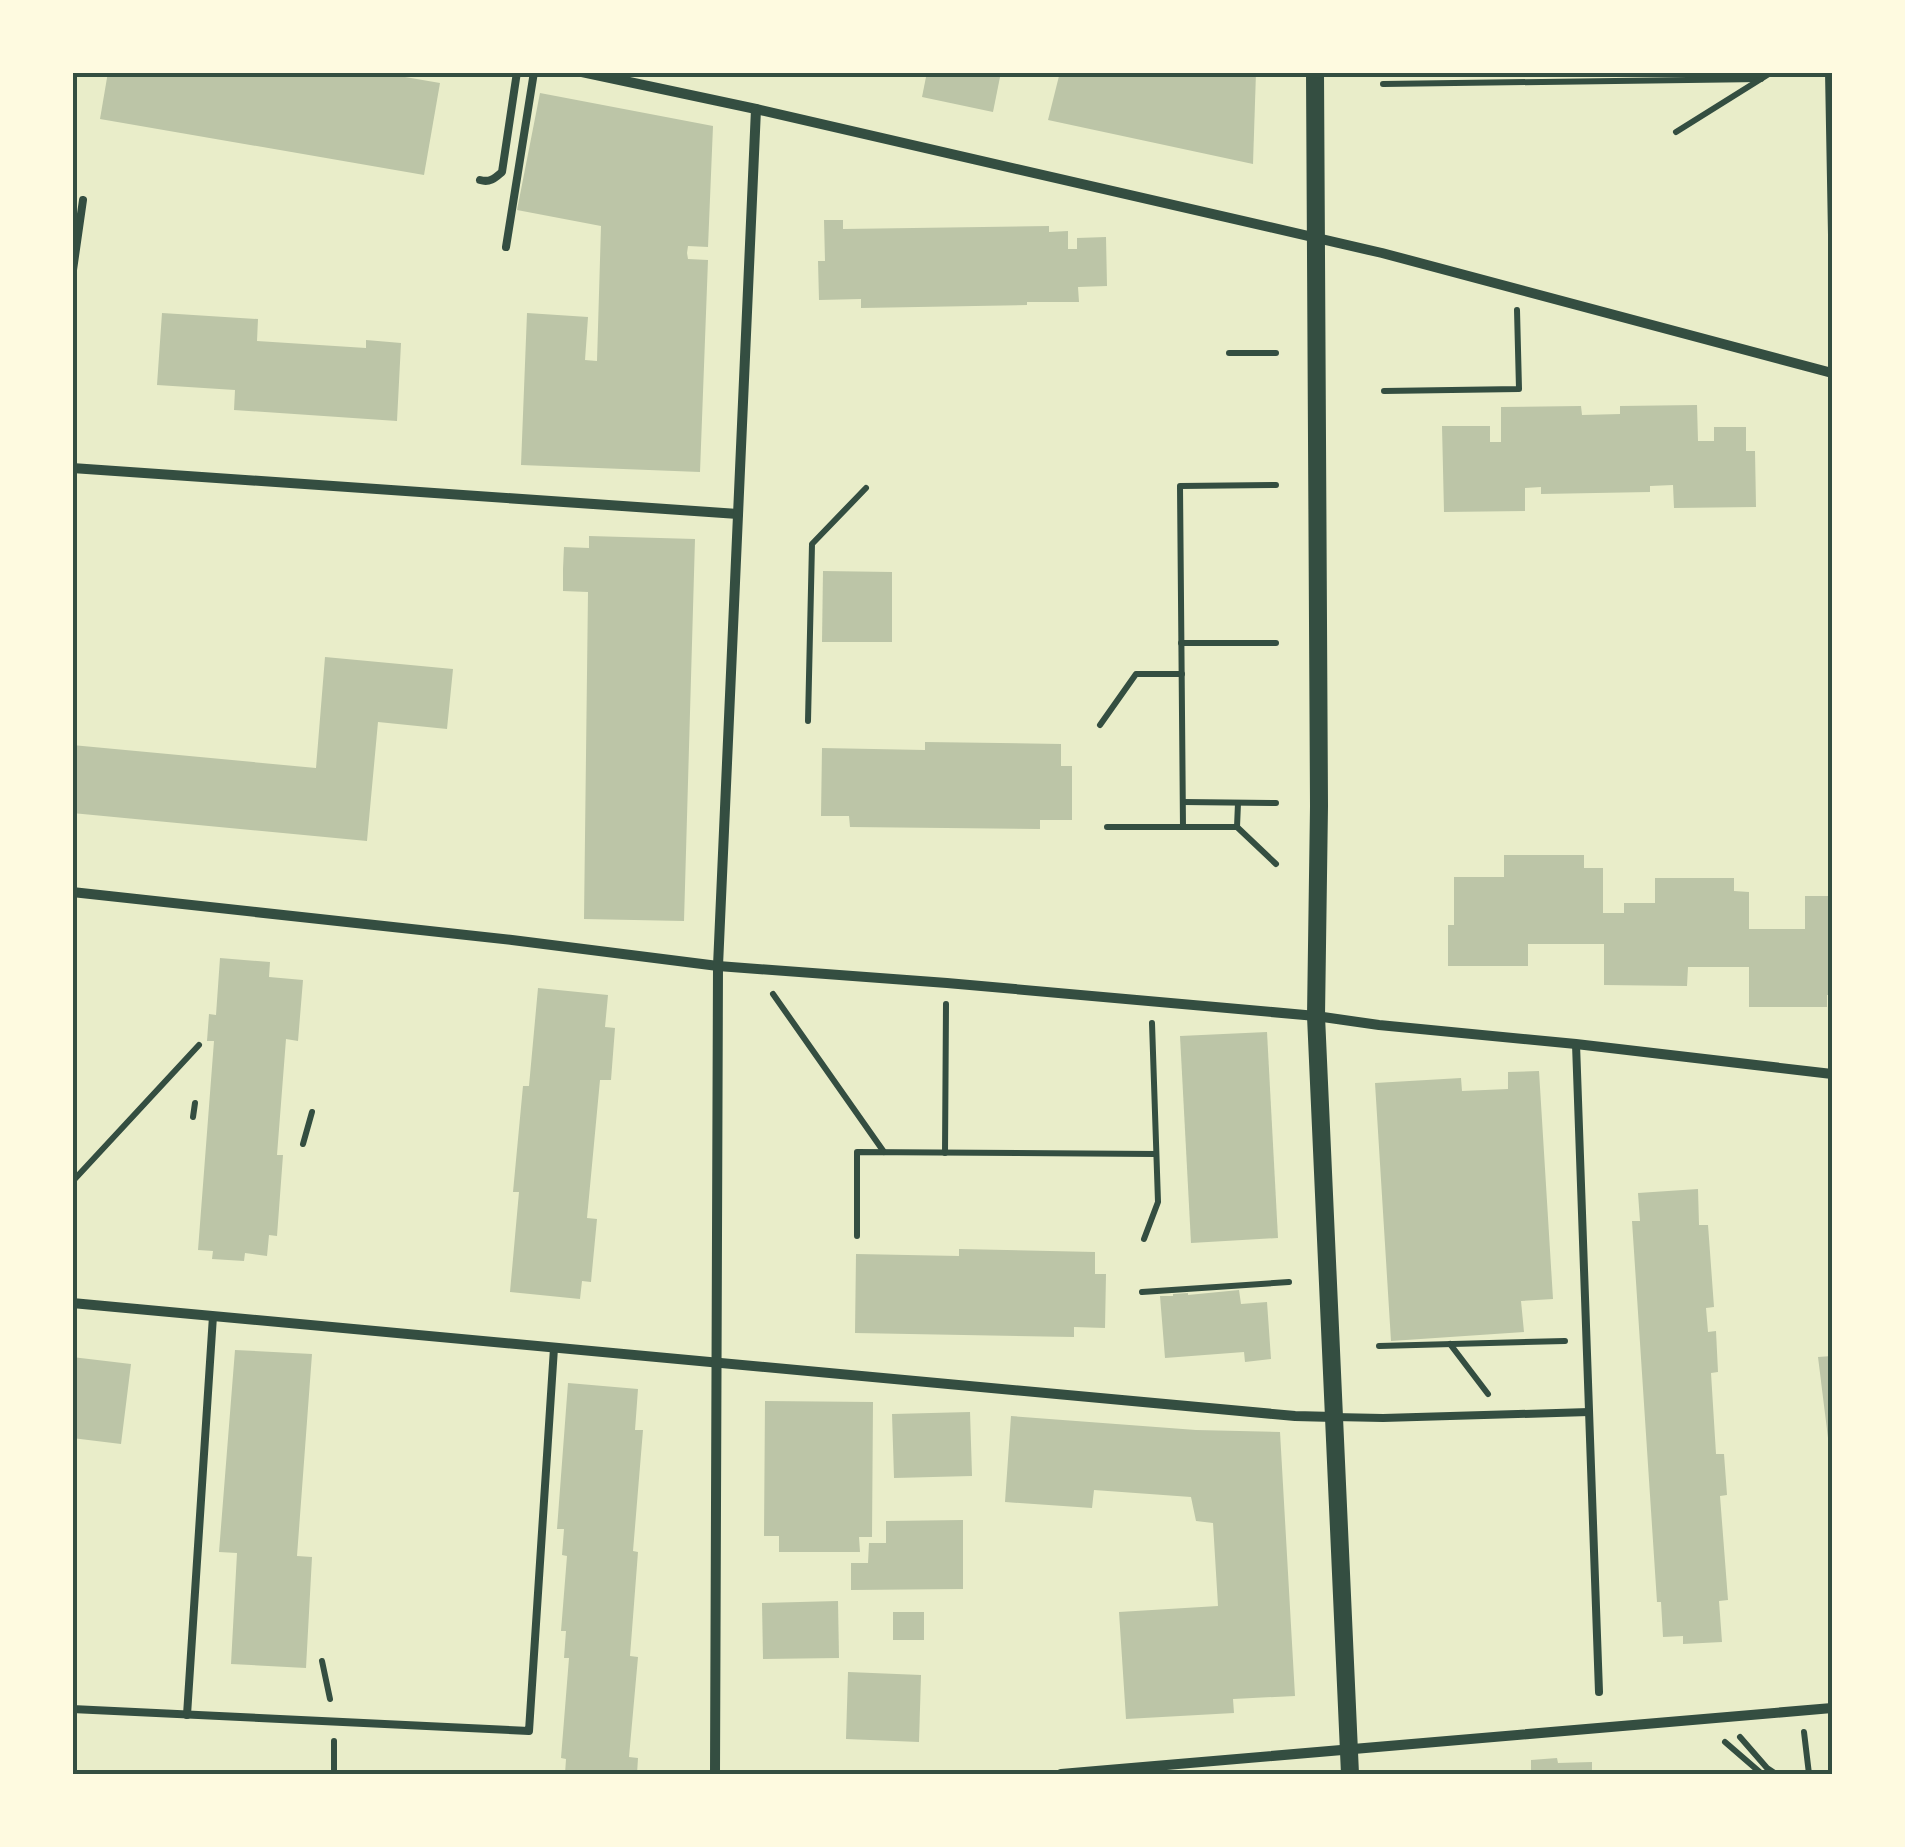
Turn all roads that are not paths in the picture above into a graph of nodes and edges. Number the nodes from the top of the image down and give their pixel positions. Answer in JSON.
{"nodes":[{"id":1,"x":517,"y":72,"type":"edge"},
{"id":2,"x":534,"y":72,"type":"edge"},
{"id":3,"x":582,"y":72,"type":"edge"},
{"id":4,"x":1315,"y":72,"type":"edge"},
{"id":5,"x":756,"y":109,"type":"junction"},
{"id":6,"x":480,"y":180,"type":"dead end"},
{"id":7,"x":83,"y":200,"type":"dead end"},
{"id":8,"x":1314,"y":238,"type":"junction"},
{"id":9,"x":506,"y":247,"type":"dead end"},
{"id":10,"x":72,"y":277,"type":"edge"},
{"id":11,"x":1832,"y":373,"type":"edge"},
{"id":12,"x":72,"y":468,"type":"edge"},
{"id":13,"x":738,"y":514,"type":"junction"},
{"id":14,"x":72,"y":892,"type":"edge"},
{"id":15,"x":718,"y":966,"type":"junction"},
{"id":16,"x":1316,"y":1016,"type":"junction"},
{"id":17,"x":1576,"y":1044,"type":"junction"},
{"id":18,"x":1832,"y":1074,"type":"edge"},
{"id":19,"x":72,"y":1303,"type":"edge"},
{"id":20,"x":213,"y":1316,"type":"junction"},
{"id":21,"x":554,"y":1348,"type":"junction"},
{"id":22,"x":717,"y":1362,"type":"junction"},
{"id":23,"x":1589,"y":1412,"type":"junction"},
{"id":24,"x":1334,"y":1417,"type":"junction"},
{"id":25,"x":1598,"y":1692,"type":"dead end"},
{"id":26,"x":1832,"y":1708,"type":"edge"},
{"id":27,"x":72,"y":1709,"type":"edge"},
{"id":28,"x":187,"y":1714,"type":"junction"},
{"id":29,"x":1348,"y":1750,"type":"junction"},
{"id":30,"x":715,"y":1774,"type":"edge"},
{"id":31,"x":1061,"y":1774,"type":"edge"},
{"id":32,"x":1350,"y":1774,"type":"edge"}],
"edges":[{"from":1,"to":6,"type":"lane"},
{"from":2,"to":9,"type":"lane"},
{"from":3,"to":5,"type":"street"},
{"from":4,"to":8,"type":"street"},
{"from":5,"to":8,"type":"street"},
{"from":5,"to":13,"type":"street"},
{"from":7,"to":10,"type":"lane"},
{"from":8,"to":11,"type":"street"},
{"from":8,"to":16,"type":"street"},
{"from":12,"to":13,"type":"street"},
{"from":13,"to":15,"type":"street"},
{"from":14,"to":15,"type":"street"},
{"from":15,"to":16,"type":"street"},
{"from":15,"to":22,"type":"street"},
{"from":16,"to":17,"type":"street"},
{"from":16,"to":24,"type":"street"},
{"from":17,"to":18,"type":"street"},
{"from":17,"to":23,"type":"lane"},
{"from":19,"to":20,"type":"street"},
{"from":20,"to":21,"type":"street"},
{"from":20,"to":28,"type":"lane"},
{"from":21,"to":22,"type":"street"},
{"from":21,"to":28,"type":"lane"},
{"from":22,"to":24,"type":"street"},
{"from":22,"to":30,"type":"street"},
{"from":23,"to":24,"type":"lane"},
{"from":23,"to":25,"type":"lane"},
{"from":24,"to":29,"type":"street"},
{"from":26,"to":29,"type":"street"},
{"from":27,"to":28,"type":"lane"},
{"from":29,"to":31,"type":"street"},
{"from":29,"to":32,"type":"street"}]}
